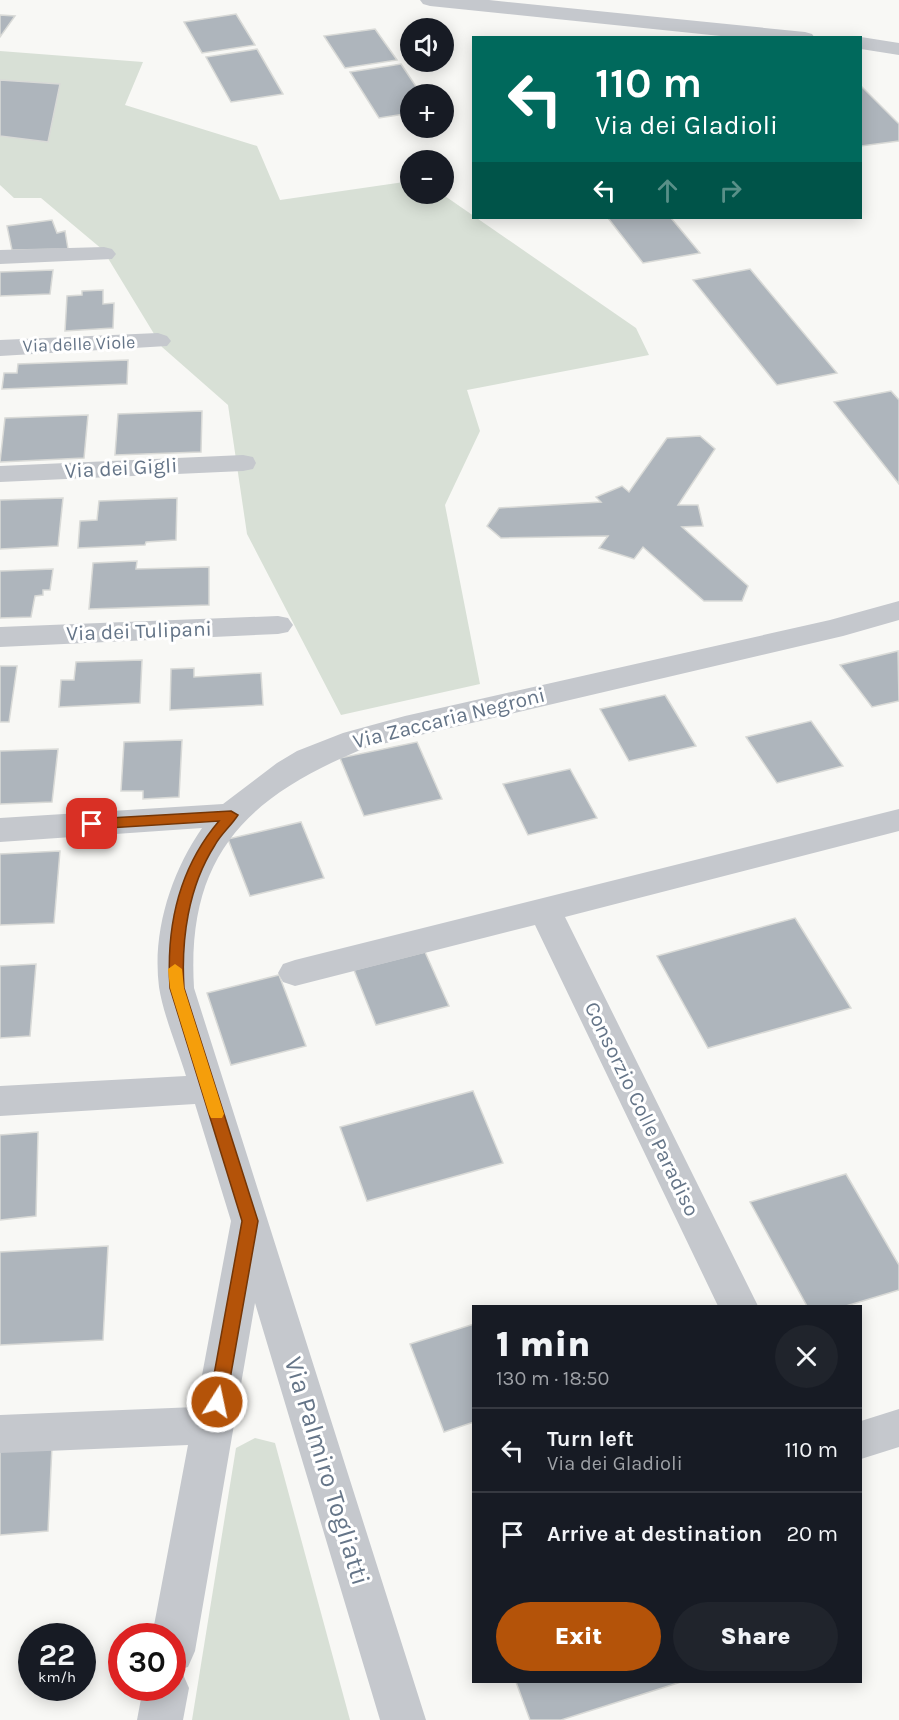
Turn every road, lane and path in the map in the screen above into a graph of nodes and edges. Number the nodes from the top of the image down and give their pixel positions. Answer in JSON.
{"nodes":[{"id":1,"x":430,"y":0,"type":"edge"},
{"id":2,"x":785,"y":36,"type":"edge"},
{"id":3,"x":862,"y":43,"type":"edge"},
{"id":4,"x":899,"y":49,"type":"edge"},
{"id":5,"x":104,"y":254,"type":"dead end"},
{"id":6,"x":0,"y":257,"type":"edge"},
{"id":7,"x":158,"y":341,"type":"dead end"},
{"id":8,"x":0,"y":348,"type":"edge"},
{"id":9,"x":243,"y":463,"type":"dead end"},
{"id":10,"x":0,"y":474,"type":"edge"},
{"id":11,"x":899,"y":610,"type":"edge"},
{"id":12,"x":278,"y":625,"type":"dead end"},
{"id":13,"x":0,"y":637,"type":"edge"},
{"id":14,"x":231,"y":815,"type":"junction"},
{"id":15,"x":899,"y":820,"type":"edge"},
{"id":16,"x":0,"y":830,"type":"edge"},
{"id":17,"x":545,"y":911,"type":"junction"},
{"id":18,"x":295,"y":973,"type":"dead end"},
{"id":19,"x":209,"y":1089,"type":"junction"},
{"id":20,"x":0,"y":1101,"type":"edge"},
{"id":21,"x":250,"y":1221,"type":"junction"},
{"id":22,"x":738,"y":1305,"type":"edge"},
{"id":23,"x":213,"y":1425,"type":"junction"},
{"id":24,"x":899,"y":1428,"type":"edge"},
{"id":25,"x":0,"y":1434,"type":"edge"},
{"id":26,"x":862,"y":1440,"type":"edge"},
{"id":27,"x":177,"y":1623,"type":"edge"},
{"id":28,"x":164,"y":1701,"type":"edge"},
{"id":29,"x":160,"y":1720,"type":"edge"},
{"id":30,"x":403,"y":1720,"type":"edge"}],
"edges":[{"from":1,"to":2,"type":"street"},
{"from":3,"to":4,"type":"street"},
{"from":5,"to":6,"type":"street"},
{"from":7,"to":8,"type":"street","name":"Via delle Viole"},
{"from":9,"to":10,"type":"street","name":"Via dei Gigli"},
{"from":11,"to":14,"type":"street","name":"Via Zaccaria Negroni"},
{"from":12,"to":13,"type":"street","name":"Via dei Tulipani"},
{"from":14,"to":16,"type":"street"},
{"from":14,"to":19,"type":"street","name":"Via Zaccaria Negroni"},
{"from":15,"to":17,"type":"street"},
{"from":17,"to":18,"type":"street"},
{"from":17,"to":22,"type":"street","name":"Consorzio Colle Paradiso"},
{"from":19,"to":20,"type":"street"},
{"from":19,"to":21,"type":"street","name":"Via Zaccaria Negroni"},
{"from":21,"to":23,"type":"street","name":"Via Zaccaria Negroni"},
{"from":21,"to":30,"type":"street","name":"Via Palmiro Togliatti"},
{"from":23,"to":25,"type":"street"},
{"from":23,"to":27,"type":"street","name":"Via Zaccaria Negroni"},
{"from":24,"to":26,"type":"street"},
{"from":28,"to":29,"type":"street"}]}
